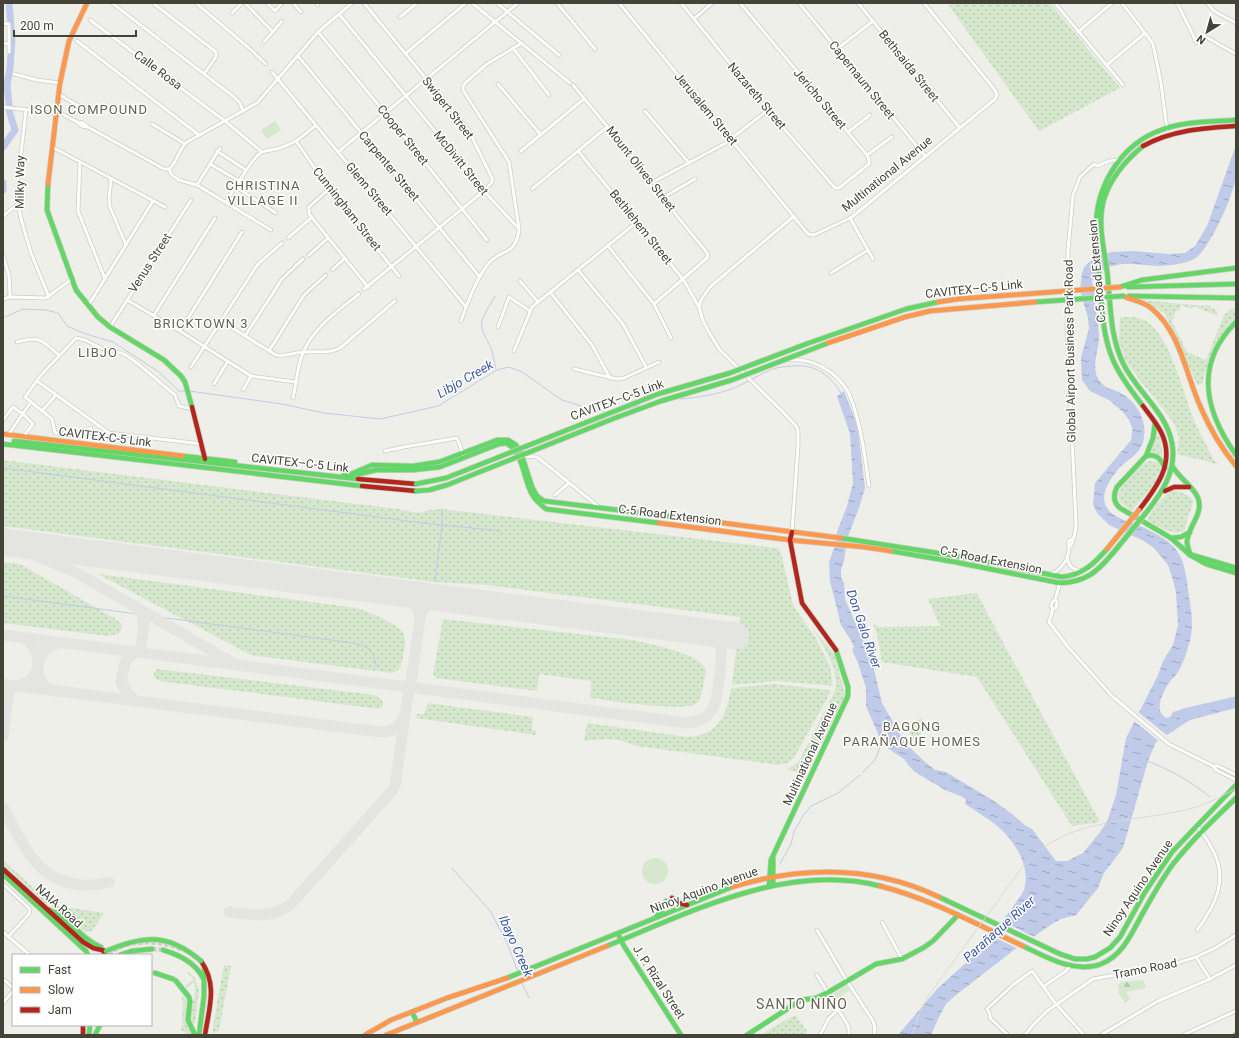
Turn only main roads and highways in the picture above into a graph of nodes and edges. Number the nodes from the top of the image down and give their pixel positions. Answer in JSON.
{"nodes":[{"id":1,"x":87,"y":3,"type":"edge"},
{"id":2,"x":1236,"y":120,"type":"edge"},
{"id":3,"x":1236,"y":126,"type":"edge"},
{"id":4,"x":1236,"y":268,"type":"edge"},
{"id":5,"x":1236,"y":284,"type":"edge"},
{"id":6,"x":1120,"y":288,"type":"junction"},
{"id":7,"x":1123,"y":296,"type":"junction"},
{"id":8,"x":1236,"y":298,"type":"edge"},
{"id":9,"x":1236,"y":322,"type":"edge"},
{"id":10,"x":1155,"y":423,"type":"junction"},
{"id":11,"x":6,"y":435,"type":"edge"},
{"id":12,"x":3,"y":440,"type":"edge"},
{"id":13,"x":3,"y":444,"type":"edge"},
{"id":14,"x":1236,"y":455,"type":"edge"},
{"id":15,"x":1146,"y":456,"type":"junction"},
{"id":16,"x":205,"y":459,"type":"junction"},
{"id":17,"x":1173,"y":466,"type":"junction"},
{"id":18,"x":1236,"y":466,"type":"edge"},
{"id":19,"x":1165,"y":469,"type":"junction"},
{"id":20,"x":348,"y":475,"type":"junction"},
{"id":21,"x":1191,"y":488,"type":"junction"},
{"id":22,"x":1161,"y":494,"type":"junction"},
{"id":23,"x":792,"y":532,"type":"junction"},
{"id":24,"x":1190,"y":532,"type":"junction"},
{"id":25,"x":1170,"y":538,"type":"junction"},
{"id":26,"x":790,"y":540,"type":"junction"},
{"id":27,"x":1190,"y":555,"type":"junction"},
{"id":28,"x":956,"y":556,"type":"junction"},
{"id":29,"x":955,"y":562,"type":"junction"},
{"id":30,"x":1236,"y":568,"type":"edge"},
{"id":31,"x":1236,"y":573,"type":"edge"},
{"id":32,"x":1236,"y":785,"type":"edge"},
{"id":33,"x":1236,"y":798,"type":"edge"},
{"id":34,"x":3,"y":869,"type":"edge"},
{"id":35,"x":3,"y":874,"type":"edge"},
{"id":36,"x":771,"y":877,"type":"junction"},
{"id":37,"x":905,"y":883,"type":"junction"},
{"id":38,"x":771,"y":885,"type":"junction"},
{"id":39,"x":902,"y":892,"type":"junction"},
{"id":40,"x":672,"y":898,"type":"dead end"},
{"id":41,"x":666,"y":901,"type":"dead end"},
{"id":42,"x":687,"y":905,"type":"junction"},
{"id":43,"x":46,"y":908,"type":"junction"},
{"id":44,"x":958,"y":915,"type":"junction"},
{"id":45,"x":656,"y":918,"type":"junction"},
{"id":46,"x":1124,"y":930,"type":"junction"},
{"id":47,"x":618,"y":934,"type":"junction"},
{"id":48,"x":1130,"y":934,"type":"junction"},
{"id":49,"x":621,"y":940,"type":"junction"},
{"id":50,"x":152,"y":948,"type":"tunnel mouth"},
{"id":51,"x":113,"y":950,"type":"dead end"},
{"id":52,"x":163,"y":950,"type":"tunnel mouth"},
{"id":53,"x":104,"y":953,"type":"edge"},
{"id":54,"x":88,"y":954,"type":"edge"},
{"id":55,"x":123,"y":954,"type":"edge"},
{"id":56,"x":204,"y":970,"type":"dead end"},
{"id":57,"x":153,"y":973,"type":"edge"},
{"id":58,"x":205,"y":984,"type":"junction"},
{"id":59,"x":412,"y":1012,"type":"junction"},
{"id":60,"x":417,"y":1022,"type":"junction"},
{"id":61,"x":100,"y":1026,"type":"edge"},
{"id":62,"x":95,"y":1035,"type":"edge"},
{"id":63,"x":195,"y":1035,"type":"edge"},
{"id":64,"x":199,"y":1035,"type":"edge"},
{"id":65,"x":205,"y":1035,"type":"edge"},
{"id":66,"x":364,"y":1035,"type":"edge"},
{"id":67,"x":386,"y":1035,"type":"edge"},
{"id":68,"x":681,"y":1035,"type":"edge"},
{"id":69,"x":747,"y":1035,"type":"edge"}],
"edges":[{"from":1,"to":16,"type":"main road"},
{"from":2,"to":10,"type":"main road","name":"C-5 Road Extension"},
{"from":3,"to":17,"type":"main road","name":"C-5 Road Extension"},
{"from":4,"to":6,"type":"main road"},
{"from":5,"to":6,"type":"main road","name":"CAVITEX–C-5 Link"},
{"from":6,"to":12,"type":"main road","name":"CAVITEX–C-5 Link","bridge":true},
{"from":7,"to":8,"type":"main road","name":"CAVITEX–C-5 Link"},
{"from":7,"to":13,"type":"main road","name":"CAVITEX–C-5 Link","bridge":true},
{"from":7,"to":18,"type":"main road"},
{"from":9,"to":14,"type":"main road"},
{"from":10,"to":15,"type":"main road"},
{"from":10,"to":19,"type":"main road","name":"C-5 Road Extension"},
{"from":11,"to":16,"type":"main road","name":"CAVITEX-C-5 Link"},
{"from":15,"to":19,"type":"main road"},
{"from":15,"to":25,"type":"main road"},
{"from":16,"to":20,"type":"main road","name":"C-5 Road Extension"},
{"from":17,"to":21,"type":"main road"},
{"from":17,"to":22,"type":"main road","name":"C-5 Road Extension"},
{"from":19,"to":28,"type":"main road","name":"C-5 Road Extension","bridge":true},
{"from":20,"to":23,"type":"main road","name":"C-5 Road Extension"},
{"from":20,"to":26,"type":"main road","name":"C-5 Road Extension"},
{"from":21,"to":22,"type":"main road"},
{"from":21,"to":24,"type":"main road"},
{"from":22,"to":29,"type":"main road","name":"C-5 Road Extension","bridge":true},
{"from":23,"to":26,"type":"main road","name":"Multinational Avenue"},
{"from":23,"to":28,"type":"main road","name":"C-5 Road Extension"},
{"from":24,"to":25,"type":"main road"},
{"from":24,"to":27,"type":"main road"},
{"from":25,"to":27,"type":"main road"},
{"from":26,"to":29,"type":"main road","name":"C-5 Road Extension"},
{"from":26,"to":36,"type":"main road","name":"Multinational Avenue"},
{"from":27,"to":30,"type":"main road"},
{"from":27,"to":31,"type":"main road"},
{"from":28,"to":29,"type":"main road"},
{"from":32,"to":46,"type":"main road","name":"Ninoy Aquino Avenue"},
{"from":33,"to":48,"type":"main road","name":"Ninoy Aquino Avenue"},
{"from":34,"to":43,"type":"main road","name":"NAIA Road"},
{"from":35,"to":54,"type":"main road","name":"NAIA Road"},
{"from":36,"to":37,"type":"main road","name":"Ninoy Aquino Avenue"},
{"from":36,"to":38,"type":"main road","name":"Multinational Avenue"},
{"from":36,"to":42,"type":"main road","name":"Ninoy Aquino Avenue"},
{"from":37,"to":39,"type":"main road"},
{"from":37,"to":46,"type":"main road","name":"Ninoy Aquino Avenue"},
{"from":38,"to":39,"type":"main road","name":"Ninoy Aquino Avenue"},
{"from":38,"to":49,"type":"main road","name":"Ninoy Aquino Avenue"},
{"from":39,"to":44,"type":"main road","name":"Ninoy Aquino Avenue"},
{"from":40,"to":42,"type":"main road"},
{"from":41,"to":45,"type":"main road"},
{"from":42,"to":45,"type":"main road","name":"Ninoy Aquino Avenue"},
{"from":43,"to":51,"type":"main road"},
{"from":43,"to":53,"type":"main road","name":"NAIA Road"},
{"from":44,"to":48,"type":"main road","name":"Ninoy Aquino Avenue"},
{"from":44,"to":69,"type":"main road"},
{"from":45,"to":47,"type":"main road","name":"Ninoy Aquino Avenue"},
{"from":46,"to":48,"type":"main road"},
{"from":47,"to":49,"type":"main road","name":"J. P. Rizal Street"},
{"from":47,"to":59,"type":"main road","name":"Ninoy Aquino Avenue"},
{"from":49,"to":60,"type":"main road","name":"Ninoy Aquino Avenue"},
{"from":49,"to":68,"type":"main road","name":"J. P. Rizal Street"},
{"from":50,"to":55,"type":"main road"},
{"from":52,"to":58,"type":"main road"},
{"from":53,"to":65,"type":"main road","bridge":true},
{"from":56,"to":58,"type":"main road"},
{"from":57,"to":63,"type":"main road"},
{"from":58,"to":64,"type":"main road"},
{"from":59,"to":60,"type":"main road"},
{"from":59,"to":66,"type":"main road","name":"Ninoy Aquino Avenue"},
{"from":60,"to":67,"type":"main road","name":"Ninoy Aquino Avenue"},
{"from":61,"to":62,"type":"main road"}]}
